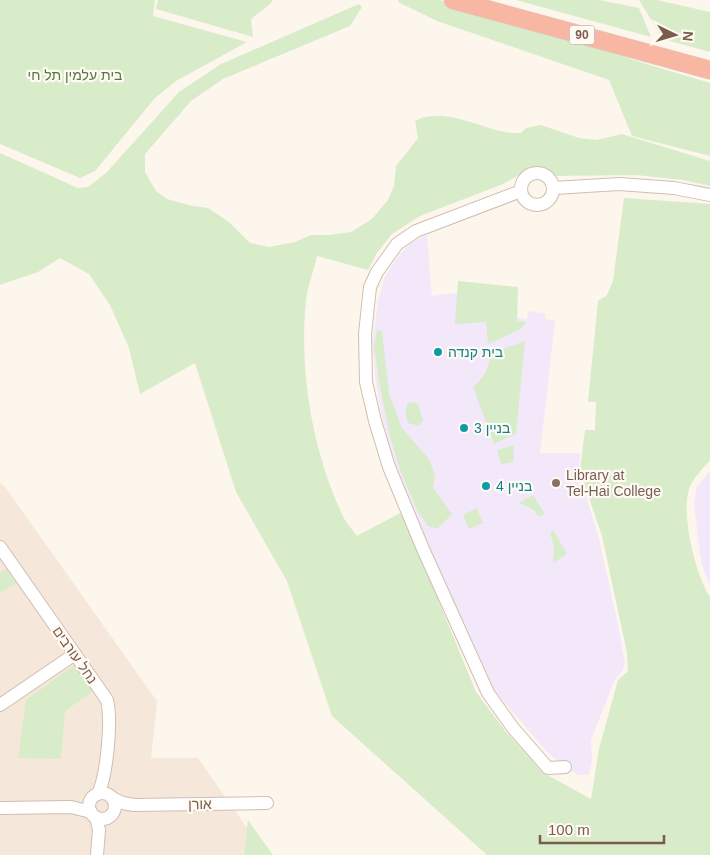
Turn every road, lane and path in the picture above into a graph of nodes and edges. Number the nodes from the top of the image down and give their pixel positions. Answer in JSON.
{"nodes":[{"id":1,"x":453,"y":0,"type":"edge"},
{"id":2,"x":710,"y":70,"type":"edge"},
{"id":3,"x":554,"y":188,"type":"junction"},
{"id":4,"x":521,"y":191,"type":"junction"},
{"id":5,"x":710,"y":194,"type":"edge"},
{"id":6,"x":0,"y":547,"type":"edge"},
{"id":7,"x":4,"y":561,"type":"edge"},
{"id":8,"x":75,"y":654,"type":"junction"},
{"id":9,"x":0,"y":705,"type":"edge"},
{"id":10,"x":566,"y":768,"type":"dead end"},
{"id":11,"x":103,"y":796,"type":"junction"},
{"id":12,"x":267,"y":803,"type":"dead end"},
{"id":13,"x":134,"y":805,"type":"junction"},
{"id":14,"x":64,"y":807,"type":"junction"},
{"id":15,"x":0,"y":808,"type":"edge"},
{"id":16,"x":101,"y":815,"type":"junction"},
{"id":17,"x":97,"y":855,"type":"edge"}],
"edges":[{"from":1,"to":2,"type":"highway","number":"90"},
{"from":3,"to":4,"type":"street"},
{"from":3,"to":4,"type":"street"},
{"from":3,"to":5,"type":"street"},
{"from":4,"to":10,"type":"street"},
{"from":6,"to":7,"type":"street","name":"נחל עורבים"},
{"from":7,"to":8,"type":"street","name":"נחל עורבים"},
{"from":8,"to":9,"type":"street"},
{"from":8,"to":11,"type":"street","name":"נחל עורבים"},
{"from":11,"to":13,"type":"street","name":"אורן"},
{"from":11,"to":14,"type":"street"},
{"from":11,"to":16,"type":"street"},
{"from":11,"to":16,"type":"street"},
{"from":12,"to":13,"type":"street","name":"אורן"},
{"from":13,"to":16,"type":"street","name":"אורן"},
{"from":14,"to":15,"type":"street"},
{"from":14,"to":16,"type":"street"},
{"from":16,"to":17,"type":"street"}]}
